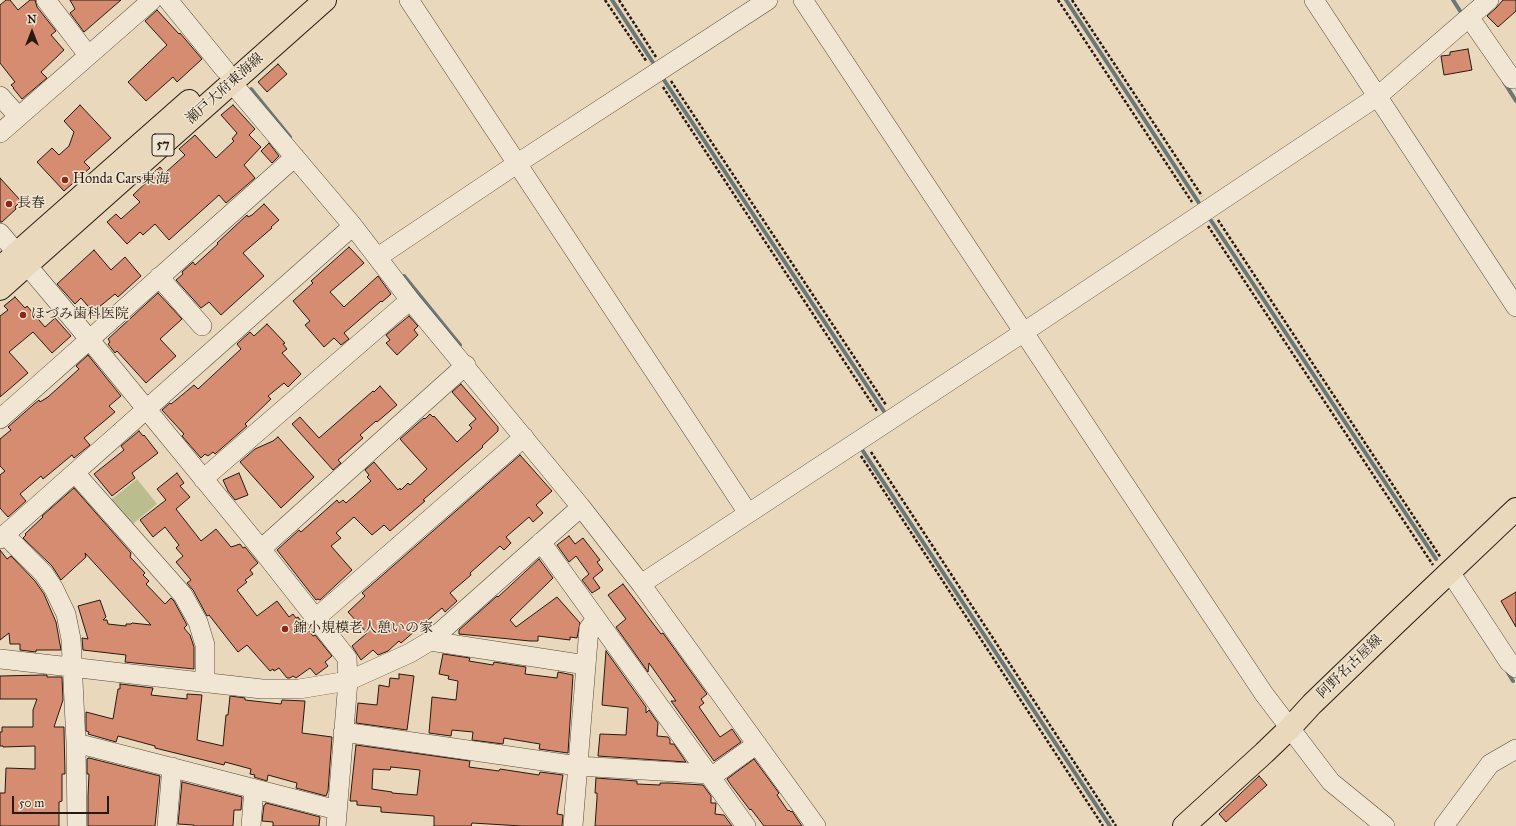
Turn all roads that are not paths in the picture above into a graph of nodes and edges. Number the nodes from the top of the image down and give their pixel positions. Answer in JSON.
{"nodes":[{"id":1,"x":46,"y":0,"type":"edge"},
{"id":2,"x":152,"y":0,"type":"edge"},
{"id":3,"x":168,"y":0,"type":"edge"},
{"id":4,"x":302,"y":0,"type":"edge"},
{"id":5,"x":325,"y":0,"type":"edge"},
{"id":6,"x":409,"y":0,"type":"edge"},
{"id":7,"x":768,"y":0,"type":"edge"},
{"id":8,"x":803,"y":0,"type":"edge"},
{"id":9,"x":1314,"y":0,"type":"edge"},
{"id":10,"x":1489,"y":0,"type":"edge"},
{"id":11,"x":1469,"y":17,"type":"junction"},
{"id":12,"x":88,"y":55,"type":"junction"},
{"id":13,"x":229,"y":76,"type":"junction"},
{"id":14,"x":1512,"y":79,"type":"dead end"},
{"id":15,"x":0,"y":96,"type":"edge"},
{"id":16,"x":1378,"y":96,"type":"junction"},
{"id":17,"x":18,"y":116,"type":"junction"},
{"id":18,"x":0,"y":133,"type":"edge"},
{"id":19,"x":295,"y":157,"type":"junction"},
{"id":20,"x":518,"y":163,"type":"junction"},
{"id":21,"x":353,"y":226,"type":"junction"},
{"id":22,"x":0,"y":233,"type":"edge"},
{"id":23,"x":378,"y":257,"type":"junction"},
{"id":24,"x":22,"y":259,"type":"junction"},
{"id":25,"x":0,"y":268,"type":"edge"},
{"id":26,"x":159,"y":278,"type":"junction"},
{"id":27,"x":0,"y":289,"type":"edge"},
{"id":28,"x":1513,"y":296,"type":"edge"},
{"id":29,"x":410,"y":300,"type":"junction"},
{"id":30,"x":202,"y":326,"type":"dead end"},
{"id":31,"x":1024,"y":332,"type":"junction"},
{"id":32,"x":89,"y":339,"type":"junction"},
{"id":33,"x":466,"y":365,"type":"junction"},
{"id":34,"x":146,"y":410,"type":"junction"},
{"id":35,"x":0,"y":419,"type":"edge"},
{"id":36,"x":524,"y":437,"type":"junction"},
{"id":37,"x":75,"y":473,"type":"junction"},
{"id":38,"x":203,"y":479,"type":"junction"},
{"id":39,"x":581,"y":507,"type":"junction"},
{"id":40,"x":1516,"y":509,"type":"edge"},
{"id":41,"x":748,"y":513,"type":"junction"},
{"id":42,"x":2,"y":537,"type":"edge"},
{"id":43,"x":541,"y":542,"type":"junction"},
{"id":44,"x":261,"y":549,"type":"junction"},
{"id":45,"x":1446,"y":576,"type":"junction"},
{"id":46,"x":641,"y":584,"type":"junction"},
{"id":47,"x":316,"y":618,"type":"junction"},
{"id":48,"x":596,"y":619,"type":"junction"},
{"id":49,"x":430,"y":641,"type":"junction"},
{"id":50,"x":0,"y":659,"type":"edge"},
{"id":51,"x":586,"y":665,"type":"junction"},
{"id":52,"x":71,"y":667,"type":"junction"},
{"id":53,"x":1516,"y":668,"type":"edge"},
{"id":54,"x":348,"y":680,"type":"junction"},
{"id":55,"x":205,"y":683,"type":"junction"},
{"id":56,"x":1289,"y":729,"type":"junction"},
{"id":57,"x":343,"y":732,"type":"junction"},
{"id":58,"x":76,"y":743,"type":"junction"},
{"id":59,"x":757,"y":744,"type":"junction"},
{"id":60,"x":1516,"y":749,"type":"edge"},
{"id":61,"x":578,"y":766,"type":"junction"},
{"id":62,"x":172,"y":767,"type":"junction"},
{"id":63,"x":710,"y":776,"type":"junction"},
{"id":64,"x":254,"y":789,"type":"junction"},
{"id":65,"x":336,"y":818,"type":"edge"},
{"id":66,"x":77,"y":826,"type":"edge"},
{"id":67,"x":167,"y":826,"type":"edge"},
{"id":68,"x":251,"y":826,"type":"edge"},
{"id":69,"x":573,"y":826,"type":"edge"},
{"id":70,"x":746,"y":826,"type":"edge"},
{"id":71,"x":816,"y":826,"type":"edge"},
{"id":72,"x":1184,"y":826,"type":"edge"},
{"id":73,"x":1385,"y":826,"type":"edge"},
{"id":74,"x":1444,"y":826,"type":"edge"}],
"edges":[{"from":1,"to":12,"type":"street"},
{"from":2,"to":12,"type":"street"},
{"from":3,"to":13,"type":"street"},
{"from":4,"to":13,"type":"main road","name":"瀬戸大府東海線","number":"57"},
{"from":5,"to":13,"type":"main road","name":"瀬戸大府東海線","number":"57"},
{"from":6,"to":20,"type":"street"},
{"from":7,"to":20,"type":"street"},
{"from":8,"to":31,"type":"street"},
{"from":9,"to":16,"type":"street"},
{"from":10,"to":11,"type":"street"},
{"from":11,"to":14,"type":"street"},
{"from":11,"to":16,"type":"street"},
{"from":12,"to":17,"type":"street"},
{"from":13,"to":19,"type":"street"},
{"from":13,"to":24,"type":"main road","name":"瀬戸大府東海線","number":"57"},
{"from":15,"to":17,"type":"street"},
{"from":16,"to":28,"type":"street"},
{"from":16,"to":31,"type":"street"},
{"from":17,"to":18,"type":"street"},
{"from":19,"to":21,"type":"street"},
{"from":19,"to":26,"type":"street"},
{"from":20,"to":23,"type":"street"},
{"from":20,"to":41,"type":"street"},
{"from":21,"to":23,"type":"street"},
{"from":21,"to":34,"type":"street"},
{"from":22,"to":24,"type":"street"},
{"from":23,"to":29,"type":"street"},
{"from":24,"to":25,"type":"main road","name":"瀬戸大府東海線","number":"57"},
{"from":24,"to":27,"type":"main road","name":"瀬戸大府東海線","number":"57"},
{"from":24,"to":32,"type":"street"},
{"from":26,"to":30,"type":"street"},
{"from":26,"to":32,"type":"street"},
{"from":29,"to":33,"type":"street"},
{"from":29,"to":38,"type":"street"},
{"from":31,"to":41,"type":"street"},
{"from":31,"to":56,"type":"street"},
{"from":32,"to":34,"type":"street"},
{"from":32,"to":35,"type":"street"},
{"from":33,"to":36,"type":"street"},
{"from":33,"to":44,"type":"street"},
{"from":34,"to":37,"type":"street"},
{"from":34,"to":38,"type":"street"},
{"from":36,"to":39,"type":"street"},
{"from":36,"to":47,"type":"street"},
{"from":37,"to":42,"type":"street"},
{"from":37,"to":55,"type":"street"},
{"from":38,"to":44,"type":"street"},
{"from":39,"to":43,"type":"street"},
{"from":39,"to":46,"type":"street"},
{"from":40,"to":45,"type":"main road","name":"阿野名古屋線"},
{"from":41,"to":46,"type":"street"},
{"from":42,"to":52,"type":"street"},
{"from":43,"to":48,"type":"street"},
{"from":43,"to":49,"type":"street"},
{"from":44,"to":47,"type":"street"},
{"from":45,"to":53,"type":"street"},
{"from":45,"to":56,"type":"main road","name":"阿野名古屋線"},
{"from":46,"to":59,"type":"street"},
{"from":47,"to":54,"type":"street"},
{"from":48,"to":51,"type":"street"},
{"from":48,"to":63,"type":"street"},
{"from":49,"to":51,"type":"street"},
{"from":49,"to":54,"type":"street"},
{"from":50,"to":52,"type":"street"},
{"from":51,"to":61,"type":"street"},
{"from":52,"to":55,"type":"street"},
{"from":52,"to":58,"type":"street"},
{"from":54,"to":55,"type":"street"},
{"from":54,"to":57,"type":"street"},
{"from":56,"to":72,"type":"main road","name":"阿野名古屋線"},
{"from":56,"to":73,"type":"street"},
{"from":57,"to":61,"type":"street"},
{"from":57,"to":65,"type":"street"},
{"from":58,"to":62,"type":"street"},
{"from":58,"to":66,"type":"street"},
{"from":59,"to":63,"type":"street"},
{"from":59,"to":71,"type":"street"},
{"from":60,"to":74,"type":"street"},
{"from":61,"to":63,"type":"street"},
{"from":61,"to":69,"type":"street"},
{"from":62,"to":64,"type":"street"},
{"from":62,"to":67,"type":"street"},
{"from":63,"to":70,"type":"street"},
{"from":64,"to":65,"type":"street"},
{"from":64,"to":68,"type":"street"}]}
